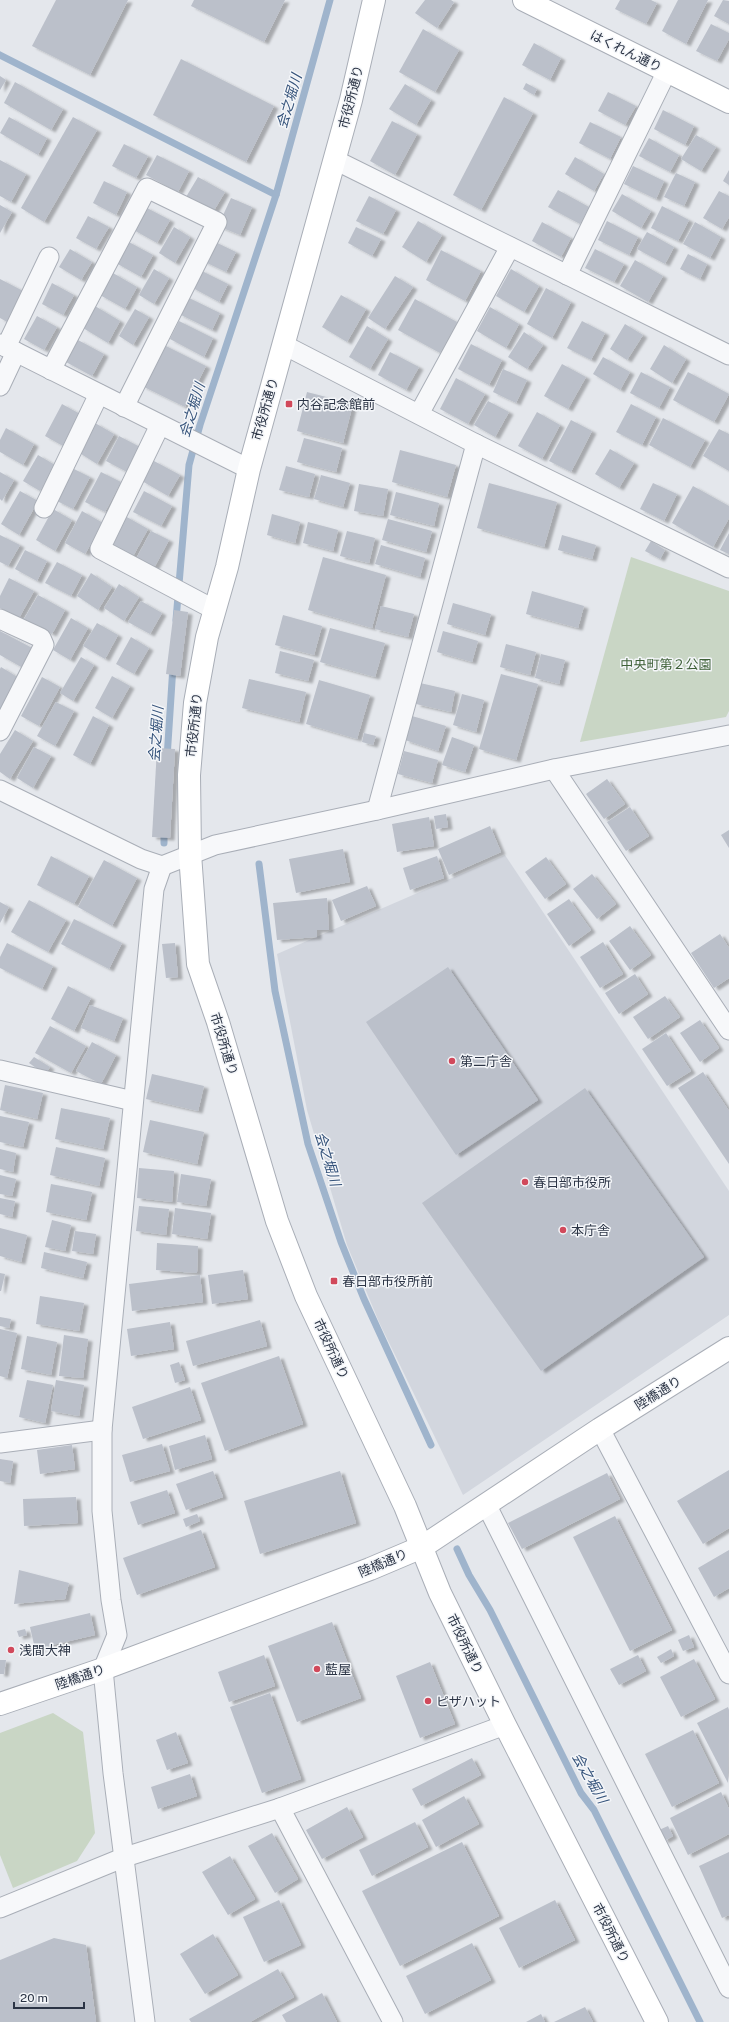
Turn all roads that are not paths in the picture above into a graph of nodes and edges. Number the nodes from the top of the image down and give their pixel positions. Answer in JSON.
{"nodes":[{"id":1,"x":374,"y":0,"type":"edge"},
{"id":2,"x":524,"y":0,"type":"edge"},
{"id":3,"x":667,"y":71,"type":"junction"},
{"id":4,"x":729,"y":102,"type":"edge"},
{"id":5,"x":335,"y":160,"type":"junction"},
{"id":6,"x":510,"y":247,"type":"junction"},
{"id":7,"x":49,"y":258,"type":"dead end"},
{"id":8,"x":567,"y":275,"type":"junction"},
{"id":9,"x":284,"y":345,"type":"junction"},
{"id":10,"x":7,"y":348,"type":"edge"},
{"id":11,"x":729,"y":355,"type":"edge"},
{"id":12,"x":51,"y":370,"type":"junction"},
{"id":13,"x":0,"y":386,"type":"edge"},
{"id":14,"x":99,"y":394,"type":"junction"},
{"id":15,"x":124,"y":407,"type":"junction"},
{"id":16,"x":420,"y":414,"type":"junction"},
{"id":17,"x":160,"y":425,"type":"junction"},
{"id":18,"x":476,"y":444,"type":"junction"},
{"id":19,"x":249,"y":469,"type":"junction"},
{"id":20,"x":44,"y":508,"type":"dead end"},
{"id":21,"x":729,"y":568,"type":"edge"},
{"id":22,"x":215,"y":610,"type":"junction"},
{"id":23,"x":0,"y":619,"type":"edge"},
{"id":24,"x":0,"y":731,"type":"edge"},
{"id":25,"x":729,"y":735,"type":"edge"},
{"id":26,"x":554,"y":769,"type":"junction"},
{"id":27,"x":0,"y":790,"type":"edge"},
{"id":28,"x":377,"y":810,"type":"junction"},
{"id":29,"x":190,"y":854,"type":"junction"},
{"id":30,"x":162,"y":866,"type":"junction"},
{"id":31,"x":729,"y":1030,"type":"edge"},
{"id":32,"x":0,"y":1070,"type":"edge"},
{"id":33,"x":133,"y":1101,"type":"junction"},
{"id":34,"x":729,"y":1348,"type":"edge"},
{"id":35,"x":600,"y":1429,"type":"junction"},
{"id":36,"x":102,"y":1430,"type":"junction"},
{"id":37,"x":0,"y":1442,"type":"edge"},
{"id":38,"x":480,"y":1508,"type":"junction"},
{"id":39,"x":422,"y":1547,"type":"junction"},
{"id":40,"x":103,"y":1669,"type":"junction"},
{"id":41,"x":729,"y":1674,"type":"edge"},
{"id":42,"x":0,"y":1704,"type":"edge"},
{"id":43,"x":505,"y":1725,"type":"junction"},
{"id":44,"x":280,"y":1808,"type":"junction"},
{"id":45,"x":125,"y":1857,"type":"junction"},
{"id":46,"x":0,"y":1908,"type":"edge"},
{"id":47,"x":729,"y":1988,"type":"edge"},
{"id":48,"x":145,"y":2022,"type":"edge"},
{"id":49,"x":393,"y":2022,"type":"edge"},
{"id":50,"x":657,"y":2022,"type":"edge"}],
"edges":[{"from":1,"to":5,"type":"street","name":"市役所通り"},
{"from":2,"to":3,"type":"street","name":"はくれん通り"},
{"from":3,"to":4,"type":"street","name":"はくれん通り"},
{"from":3,"to":8,"type":"street"},
{"from":5,"to":6,"type":"street"},
{"from":5,"to":9,"type":"street","name":"市役所通り"},
{"from":6,"to":8,"type":"street"},
{"from":6,"to":16,"type":"street"},
{"from":7,"to":10,"type":"street"},
{"from":8,"to":11,"type":"street"},
{"from":9,"to":16,"type":"street"},
{"from":9,"to":19,"type":"street","name":"市役所通り"},
{"from":10,"to":12,"type":"street"},
{"from":10,"to":13,"type":"street"},
{"from":12,"to":14,"type":"street"},
{"from":12,"to":15,"type":"street"},
{"from":14,"to":15,"type":"street"},
{"from":14,"to":20,"type":"street"},
{"from":15,"to":17,"type":"street"},
{"from":16,"to":18,"type":"street"},
{"from":17,"to":19,"type":"street"},
{"from":17,"to":22,"type":"street"},
{"from":18,"to":21,"type":"street"},
{"from":18,"to":28,"type":"street"},
{"from":19,"to":22,"type":"street","name":"市役所通り"},
{"from":22,"to":29,"type":"street","name":"市役所通り"},
{"from":23,"to":24,"type":"street"},
{"from":25,"to":26,"type":"street"},
{"from":26,"to":28,"type":"street"},
{"from":26,"to":31,"type":"street"},
{"from":27,"to":30,"type":"street"},
{"from":28,"to":29,"type":"street"},
{"from":29,"to":30,"type":"street"},
{"from":29,"to":39,"type":"street","name":"市役所通り"},
{"from":30,"to":33,"type":"street"},
{"from":32,"to":33,"type":"street"},
{"from":33,"to":36,"type":"street"},
{"from":34,"to":35,"type":"street","name":"陸橋通り"},
{"from":35,"to":38,"type":"street","name":"陸橋通り"},
{"from":35,"to":41,"type":"street"},
{"from":36,"to":37,"type":"street"},
{"from":36,"to":40,"type":"street"},
{"from":38,"to":39,"type":"street","name":"陸橋通り"},
{"from":38,"to":47,"type":"street"},
{"from":39,"to":40,"type":"street","name":"陸橋通り"},
{"from":39,"to":43,"type":"street","name":"市役所通り"},
{"from":40,"to":42,"type":"street","name":"陸橋通り"},
{"from":40,"to":45,"type":"street"},
{"from":43,"to":44,"type":"street"},
{"from":43,"to":50,"type":"street","name":"市役所通り"},
{"from":44,"to":45,"type":"street"},
{"from":44,"to":49,"type":"street"},
{"from":45,"to":46,"type":"street"},
{"from":45,"to":48,"type":"street"}]}
